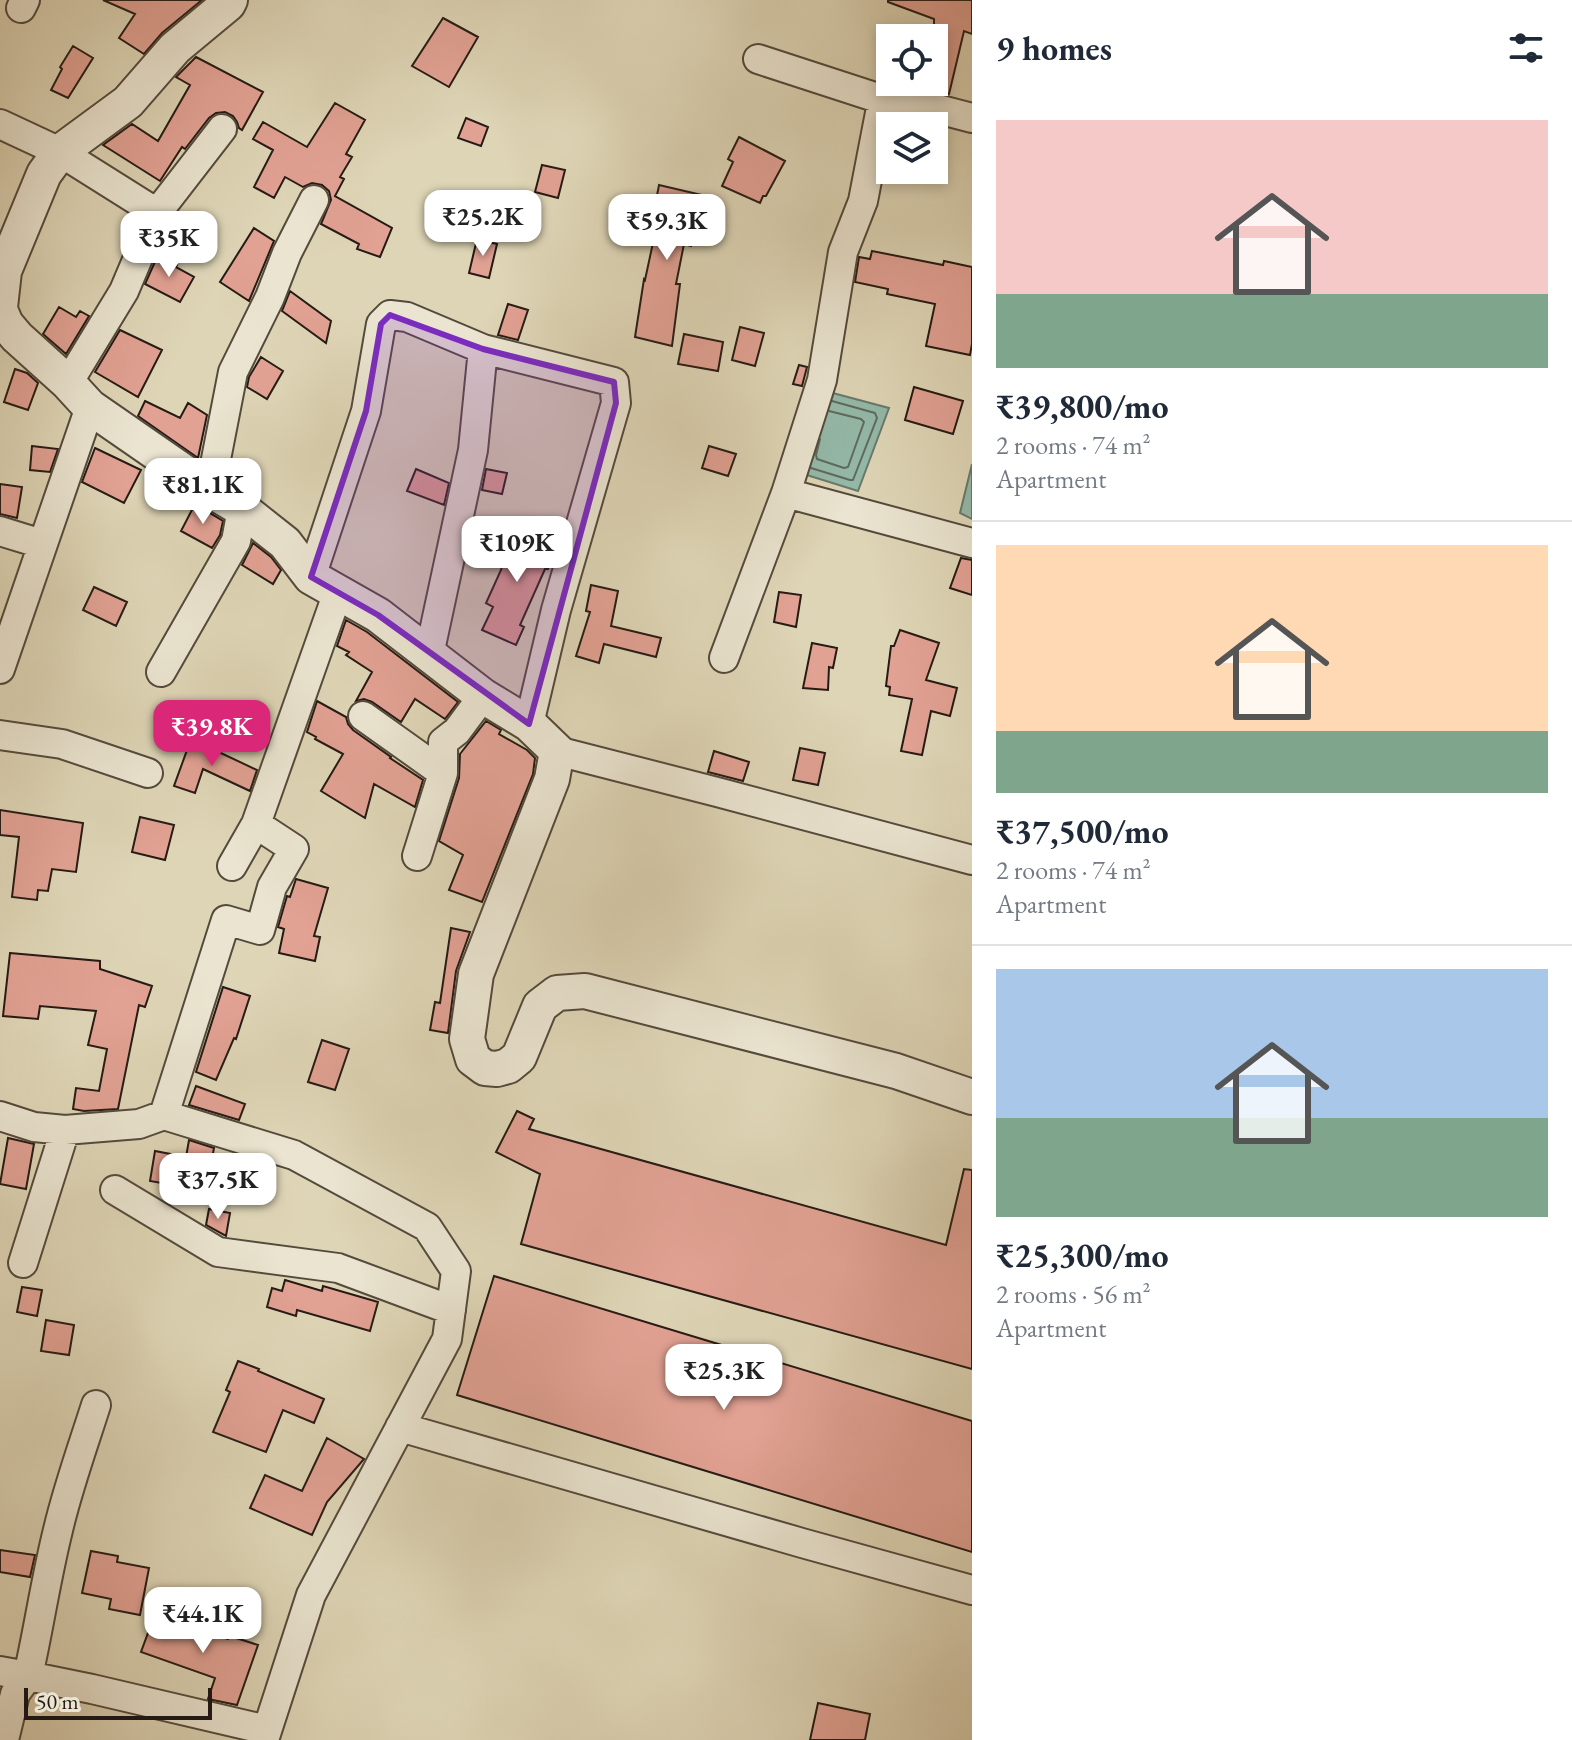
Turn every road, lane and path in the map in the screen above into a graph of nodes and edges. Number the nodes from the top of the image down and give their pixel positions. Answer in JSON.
{"nodes":[{"id":1,"x":230,"y":0,"type":"edge"},
{"id":2,"x":758,"y":59,"type":"dead end"},
{"id":3,"x":887,"y":101,"type":"junction"},
{"id":4,"x":972,"y":118,"type":"edge"},
{"id":5,"x":0,"y":124,"type":"edge"},
{"id":6,"x":222,"y":129,"type":"dead end"},
{"id":7,"x":60,"y":152,"type":"junction"},
{"id":8,"x":314,"y":200,"type":"dead end"},
{"id":9,"x":157,"y":213,"type":"junction"},
{"id":10,"x":2,"y":272,"type":"edge"},
{"id":11,"x":0,"y":308,"type":"edge"},
{"id":12,"x":483,"y":349,"type":"junction"},
{"id":13,"x":79,"y":395,"type":"junction"},
{"id":14,"x":210,"y":490,"type":"junction"},
{"id":15,"x":786,"y":493,"type":"junction"},
{"id":16,"x":242,"y":509,"type":"junction"},
{"id":17,"x":0,"y":531,"type":"edge"},
{"id":18,"x":972,"y":543,"type":"edge"},
{"id":19,"x":42,"y":544,"type":"junction"},
{"id":20,"x":325,"y":584,"type":"junction"},
{"id":21,"x":429,"y":655,"type":"junction"},
{"id":22,"x":724,"y":658,"type":"dead end"},
{"id":23,"x":0,"y":669,"type":"edge"},
{"id":24,"x":161,"y":672,"type":"dead end"},
{"id":25,"x":483,"y":696,"type":"junction"},
{"id":26,"x":363,"y":716,"type":"dead end"},
{"id":27,"x":529,"y":724,"type":"junction"},
{"id":28,"x":0,"y":735,"type":"edge"},
{"id":29,"x":557,"y":751,"type":"junction"},
{"id":30,"x":148,"y":773,"type":"dead end"},
{"id":31,"x":443,"y":773,"type":"junction"},
{"id":32,"x":256,"y":824,"type":"junction"},
{"id":33,"x":417,"y":856,"type":"dead end"},
{"id":34,"x":972,"y":860,"type":"edge"},
{"id":35,"x":232,"y":866,"type":"dead end"},
{"id":36,"x":972,"y":1097,"type":"edge"},
{"id":37,"x":164,"y":1115,"type":"junction"},
{"id":38,"x":0,"y":1116,"type":"edge"},
{"id":39,"x":65,"y":1130,"type":"junction"},
{"id":40,"x":115,"y":1190,"type":"dead end"},
{"id":41,"x":23,"y":1263,"type":"dead end"},
{"id":42,"x":451,"y":1310,"type":"junction"},
{"id":43,"x":96,"y":1405,"type":"dead end"},
{"id":44,"x":400,"y":1427,"type":"junction"},
{"id":45,"x":972,"y":1590,"type":"edge"},
{"id":46,"x":0,"y":1671,"type":"edge"},
{"id":47,"x":28,"y":1676,"type":"junction"},
{"id":48,"x":266,"y":1735,"type":"edge"},
{"id":49,"x":4,"y":1740,"type":"edge"}],
"edges":[{"from":1,"to":7,"type":"street"},
{"from":2,"to":3,"type":"street"},
{"from":3,"to":4,"type":"street"},
{"from":3,"to":15,"type":"street"},
{"from":5,"to":7,"type":"street"},
{"from":6,"to":9,"type":"street"},
{"from":7,"to":9,"type":"street"},
{"from":7,"to":10,"type":"street"},
{"from":8,"to":14,"type":"street"},
{"from":9,"to":13,"type":"street"},
{"from":10,"to":11,"type":"street"},
{"from":11,"to":13,"type":"street"},
{"from":12,"to":20,"type":"street"},
{"from":12,"to":21,"type":"street"},
{"from":12,"to":27,"type":"street"},
{"from":13,"to":14,"type":"street"},
{"from":13,"to":19,"type":"street"},
{"from":14,"to":16,"type":"street"},
{"from":15,"to":18,"type":"street"},
{"from":15,"to":22,"type":"street"},
{"from":16,"to":20,"type":"street"},
{"from":16,"to":24,"type":"street"},
{"from":17,"to":19,"type":"street"},
{"from":19,"to":23,"type":"street"},
{"from":20,"to":21,"type":"street"},
{"from":20,"to":32,"type":"street"},
{"from":21,"to":25,"type":"street"},
{"from":25,"to":27,"type":"street"},
{"from":25,"to":31,"type":"street"},
{"from":26,"to":31,"type":"street"},
{"from":27,"to":29,"type":"street"},
{"from":28,"to":30,"type":"street"},
{"from":29,"to":34,"type":"street"},
{"from":29,"to":36,"type":"street"},
{"from":31,"to":33,"type":"street"},
{"from":32,"to":35,"type":"street"},
{"from":32,"to":37,"type":"street"},
{"from":37,"to":39,"type":"street"},
{"from":37,"to":42,"type":"street"},
{"from":38,"to":39,"type":"street"},
{"from":39,"to":41,"type":"street"},
{"from":40,"to":42,"type":"street"},
{"from":42,"to":44,"type":"street"},
{"from":43,"to":47,"type":"street"},
{"from":44,"to":45,"type":"street"},
{"from":44,"to":48,"type":"street"},
{"from":46,"to":47,"type":"street"},
{"from":47,"to":48,"type":"street"},
{"from":47,"to":49,"type":"street"}]}
